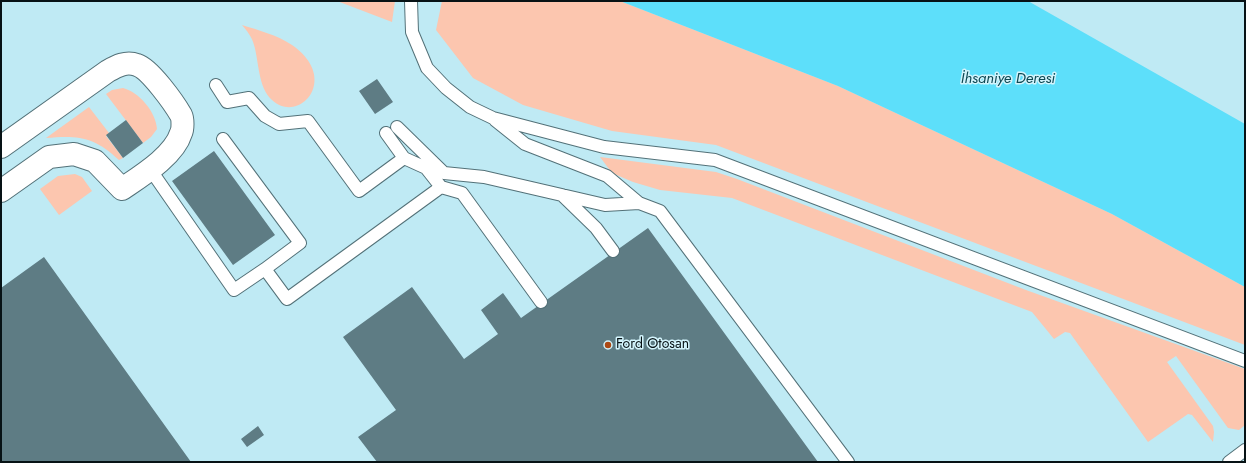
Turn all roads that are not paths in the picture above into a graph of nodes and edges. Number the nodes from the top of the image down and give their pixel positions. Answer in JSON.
{"nodes":[{"id":1,"x":412,"y":1,"type":"edge"},
{"id":2,"x":216,"y":85,"type":"dead end"},
{"id":3,"x":492,"y":118,"type":"junction"},
{"id":4,"x":397,"y":128,"type":"dead end"},
{"id":5,"x":386,"y":133,"type":"dead end"},
{"id":6,"x":223,"y":140,"type":"dead end"},
{"id":7,"x":1,"y":147,"type":"edge"},
{"id":8,"x":404,"y":158,"type":"junction"},
{"id":9,"x":150,"y":168,"type":"junction"},
{"id":10,"x":441,"y":187,"type":"junction"},
{"id":11,"x":1,"y":192,"type":"edge"},
{"id":12,"x":562,"y":195,"type":"junction"},
{"id":13,"x":639,"y":203,"type":"junction"},
{"id":14,"x":613,"y":251,"type":"dead end"},
{"id":15,"x":265,"y":269,"type":"junction"},
{"id":16,"x":542,"y":302,"type":"dead end"},
{"id":17,"x":1245,"y":361,"type":"edge"},
{"id":18,"x":1245,"y":450,"type":"edge"},
{"id":19,"x":848,"y":462,"type":"edge"},
{"id":20,"x":1229,"y":462,"type":"edge"}],
"edges":[{"from":1,"to":3,"type":"lane"},
{"from":2,"to":8,"type":"lane"},
{"from":3,"to":13,"type":"lane"},
{"from":3,"to":17,"type":"lane"},
{"from":4,"to":12,"type":"lane"},
{"from":5,"to":8,"type":"lane"},
{"from":6,"to":15,"type":"lane"},
{"from":7,"to":9,"type":"street"},
{"from":8,"to":10,"type":"lane"},
{"from":9,"to":11,"type":"street"},
{"from":9,"to":15,"type":"lane"},
{"from":10,"to":15,"type":"lane"},
{"from":10,"to":16,"type":"lane"},
{"from":12,"to":13,"type":"lane"},
{"from":12,"to":14,"type":"lane"},
{"from":13,"to":19,"type":"lane"},
{"from":18,"to":20,"type":"lane"}]}
